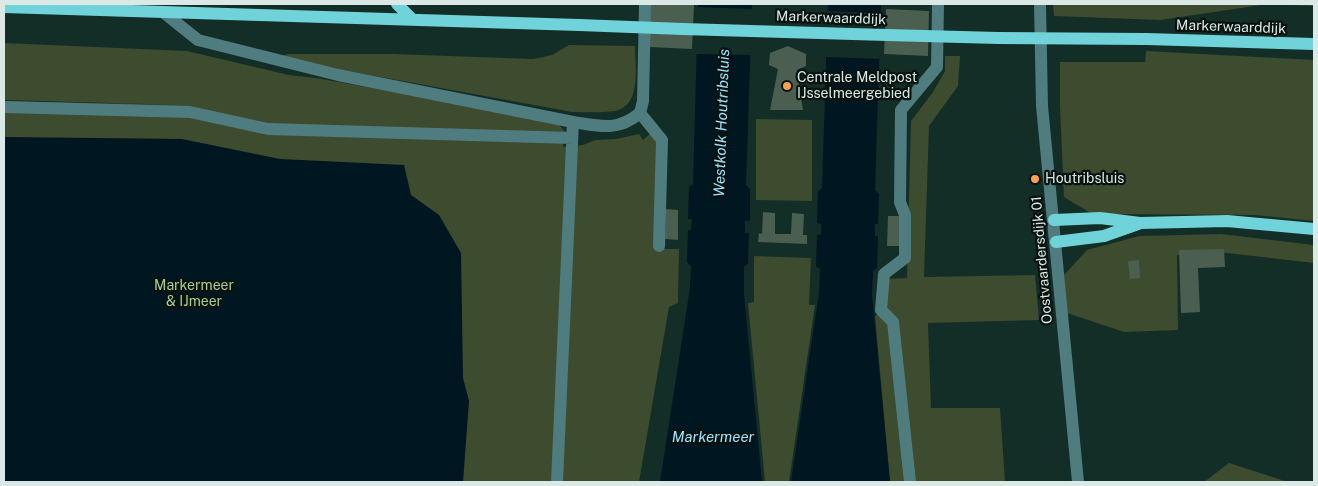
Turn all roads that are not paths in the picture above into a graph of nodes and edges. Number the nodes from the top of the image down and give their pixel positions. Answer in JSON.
{"nodes":[{"id":1,"x":397,"y":4,"type":"edge"},
{"id":2,"x":645,"y":4,"type":"edge"},
{"id":3,"x":938,"y":4,"type":"edge"},
{"id":4,"x":1040,"y":4,"type":"edge"},
{"id":5,"x":4,"y":7,"type":"edge"},
{"id":6,"x":163,"y":12,"type":"junction"},
{"id":7,"x":412,"y":19,"type":"junction"},
{"id":8,"x":1314,"y":44,"type":"edge"},
{"id":9,"x":4,"y":107,"type":"edge"},
{"id":10,"x":640,"y":113,"type":"junction"},
{"id":11,"x":573,"y":122,"type":"junction"},
{"id":12,"x":572,"y":138,"type":"junction"},
{"id":13,"x":1054,"y":220,"type":"junction"},
{"id":14,"x":1140,"y":223,"type":"junction"},
{"id":15,"x":1314,"y":230,"type":"edge"},
{"id":16,"x":1056,"y":242,"type":"junction"},
{"id":17,"x":659,"y":246,"type":"dead end"},
{"id":18,"x":556,"y":482,"type":"edge"},
{"id":19,"x":910,"y":482,"type":"edge"},
{"id":20,"x":1078,"y":482,"type":"edge"}],
"edges":[{"from":1,"to":7,"type":"main road"},
{"from":2,"to":10,"type":"street"},
{"from":3,"to":19,"type":"street"},
{"from":4,"to":13,"type":"street","name":"Oostvaardersdijk 01"},
{"from":5,"to":6,"type":"main road","name":"Markerwaarddijk"},
{"from":6,"to":7,"type":"main road","name":"Markerwaarddijk"},
{"from":6,"to":11,"type":"street"},
{"from":7,"to":8,"type":"main road","name":"Markerwaarddijk","bridge":true},
{"from":9,"to":12,"type":"street"},
{"from":10,"to":11,"type":"street"},
{"from":10,"to":17,"type":"street"},
{"from":11,"to":12,"type":"street"},
{"from":12,"to":18,"type":"street"},
{"from":13,"to":14,"type":"main road"},
{"from":13,"to":16,"type":"street","name":"Oostvaardersdijk 01"},
{"from":14,"to":15,"type":"main road"},
{"from":14,"to":16,"type":"main road"},
{"from":16,"to":20,"type":"street","name":"Oostvaardersdijk 01"}]}
